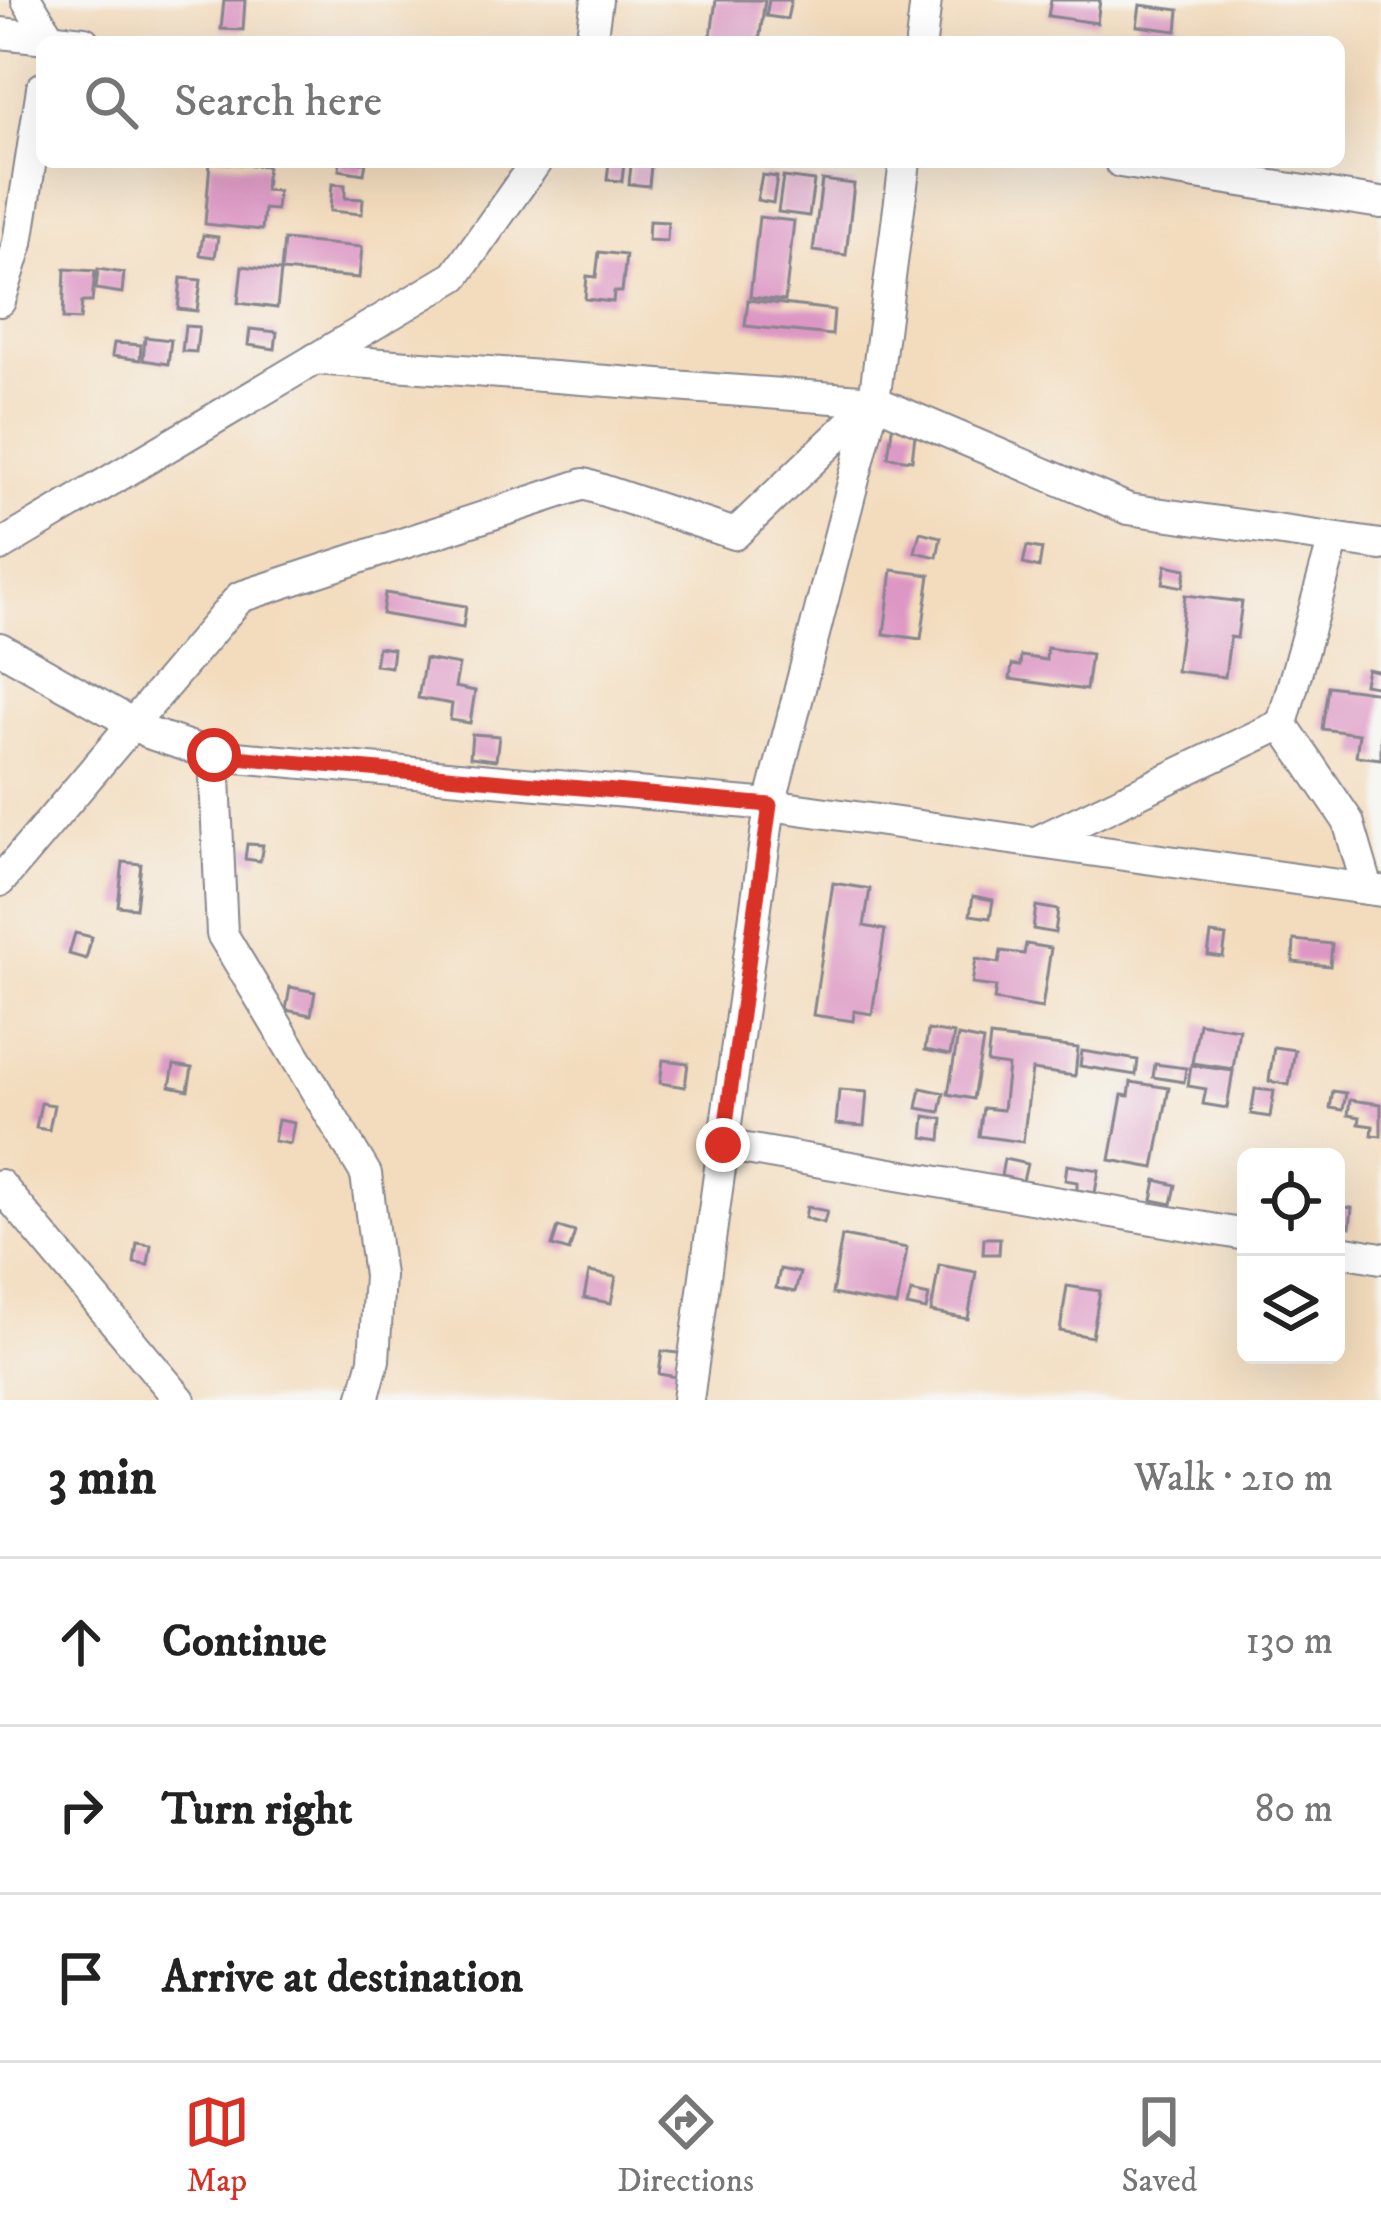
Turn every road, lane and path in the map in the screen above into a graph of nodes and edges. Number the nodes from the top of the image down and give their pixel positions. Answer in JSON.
{"nodes":[{"id":1,"x":27,"y":0,"type":"edge"},
{"id":2,"x":55,"y":0,"type":"edge"},
{"id":3,"x":597,"y":0,"type":"edge"},
{"id":4,"x":926,"y":0,"type":"edge"},
{"id":5,"x":0,"y":33,"type":"edge"},
{"id":6,"x":48,"y":36,"type":"edge"},
{"id":7,"x":50,"y":36,"type":"edge"},
{"id":8,"x":593,"y":36,"type":"edge"},
{"id":9,"x":922,"y":36,"type":"edge"},
{"id":10,"x":36,"y":38,"type":"edge"},
{"id":11,"x":36,"y":125,"type":"edge"},
{"id":12,"x":532,"y":168,"type":"edge"},
{"id":13,"x":904,"y":168,"type":"edge"},
{"id":14,"x":1158,"y":168,"type":"edge"},
{"id":15,"x":1381,"y":203,"type":"edge"},
{"id":16,"x":0,"y":302,"type":"edge"},
{"id":17,"x":315,"y":359,"type":"junction"},
{"id":18,"x":874,"y":401,"type":"junction"},
{"id":19,"x":1333,"y":542,"type":"junction"},
{"id":20,"x":1381,"y":544,"type":"edge"},
{"id":21,"x":0,"y":546,"type":"edge"},
{"id":22,"x":0,"y":648,"type":"edge"},
{"id":23,"x":134,"y":724,"type":"junction"},
{"id":24,"x":1282,"y":724,"type":"junction"},
{"id":25,"x":214,"y":755,"type":"junction"},
{"id":26,"x":770,"y":805,"type":"junction"},
{"id":27,"x":1036,"y":842,"type":"junction"},
{"id":28,"x":0,"y":881,"type":"edge"},
{"id":29,"x":1375,"y":890,"type":"edge"},
{"id":30,"x":723,"y":1145,"type":"junction"},
{"id":31,"x":0,"y":1185,"type":"edge"},
{"id":32,"x":1237,"y":1233,"type":"edge"},
{"id":33,"x":1345,"y":1252,"type":"edge"},
{"id":34,"x":1381,"y":1258,"type":"edge"},
{"id":35,"x":180,"y":1400,"type":"edge"},
{"id":36,"x":362,"y":1400,"type":"edge"},
{"id":37,"x":688,"y":1400,"type":"edge"}],
"edges":[{"from":1,"to":6,"type":"street"},
{"from":2,"to":7,"type":"street"},
{"from":3,"to":8,"type":"street"},
{"from":4,"to":9,"type":"street"},
{"from":5,"to":10,"type":"street"},
{"from":11,"to":16,"type":"street"},
{"from":12,"to":17,"type":"street"},
{"from":13,"to":18,"type":"street"},
{"from":14,"to":15,"type":"street"},
{"from":17,"to":18,"type":"street"},
{"from":17,"to":21,"type":"street"},
{"from":18,"to":19,"type":"street"},
{"from":18,"to":23,"type":"street"},
{"from":18,"to":26,"type":"street"},
{"from":19,"to":20,"type":"street"},
{"from":19,"to":24,"type":"street"},
{"from":22,"to":23,"type":"street"},
{"from":23,"to":25,"type":"street"},
{"from":23,"to":28,"type":"street"},
{"from":24,"to":27,"type":"street"},
{"from":24,"to":29,"type":"street"},
{"from":25,"to":26,"type":"street"},
{"from":25,"to":36,"type":"street"},
{"from":26,"to":27,"type":"street"},
{"from":26,"to":30,"type":"street"},
{"from":27,"to":29,"type":"street"},
{"from":30,"to":32,"type":"street"},
{"from":30,"to":37,"type":"street"},
{"from":31,"to":35,"type":"street"},
{"from":33,"to":34,"type":"street"}]}
